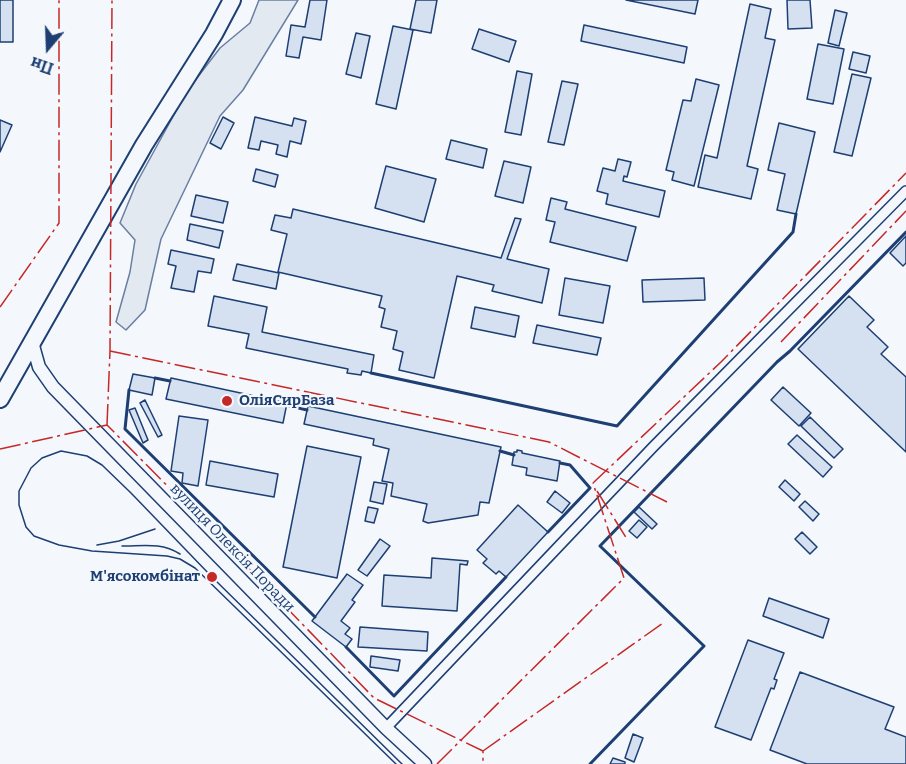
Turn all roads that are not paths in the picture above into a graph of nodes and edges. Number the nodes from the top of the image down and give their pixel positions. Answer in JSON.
{"nodes":[{"id":1,"x":232,"y":0,"type":"edge"},
{"id":2,"x":906,"y":191,"type":"edge"},
{"id":3,"x":32,"y":342,"type":"junction"},
{"id":4,"x":0,"y":399,"type":"edge"},
{"id":5,"x":386,"y":728,"type":"junction"},
{"id":6,"x":425,"y":764,"type":"edge"}],
"edges":[{"from":1,"to":3,"type":"highway"},
{"from":2,"to":5,"type":"street"},
{"from":3,"to":4,"type":"highway"},
{"from":3,"to":5,"type":"main road","name":"вулиця Олексія Поради"},
{"from":5,"to":6,"type":"main road","name":"вулиця Олексія Поради"}]}
